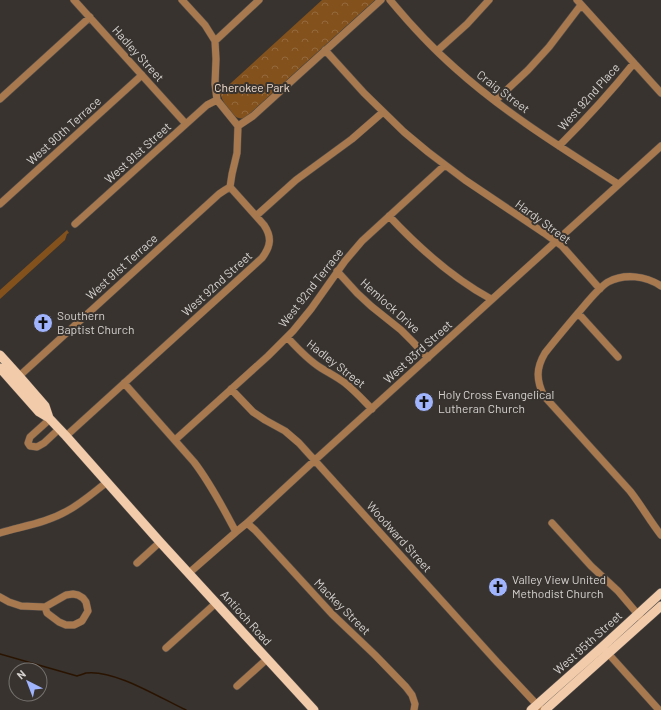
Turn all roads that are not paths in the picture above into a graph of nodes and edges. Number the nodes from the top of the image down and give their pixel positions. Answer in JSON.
{"nodes":[{"id":1,"x":74,"y":0,"type":"edge"},
{"id":2,"x":182,"y":0,"type":"edge"},
{"id":3,"x":259,"y":0,"type":"edge"},
{"id":4,"x":381,"y":0,"type":"edge"},
{"id":5,"x":390,"y":0,"type":"edge"},
{"id":6,"x":490,"y":0,"type":"edge"},
{"id":7,"x":579,"y":3,"type":"edge"},
{"id":8,"x":90,"y":17,"type":"junction"},
{"id":9,"x":215,"y":41,"type":"junction"},
{"id":10,"x":325,"y":50,"type":"junction"},
{"id":11,"x":437,"y":51,"type":"junction"},
{"id":12,"x":634,"y":63,"type":"junction"},
{"id":13,"x":142,"y":75,"type":"junction"},
{"id":14,"x":661,"y":93,"type":"edge"},
{"id":15,"x":0,"y":99,"type":"edge"},
{"id":16,"x":217,"y":100,"type":"junction"},
{"id":17,"x":495,"y":101,"type":"junction"},
{"id":18,"x":383,"y":112,"type":"junction"},
{"id":19,"x":186,"y":124,"type":"junction"},
{"id":20,"x":238,"y":126,"type":"junction"},
{"id":21,"x":559,"y":146,"type":"junction"},
{"id":22,"x":661,"y":146,"type":"edge"},
{"id":23,"x":445,"y":166,"type":"junction"},
{"id":24,"x":618,"y":184,"type":"junction"},
{"id":25,"x":230,"y":187,"type":"junction"},
{"id":26,"x":0,"y":204,"type":"edge"},
{"id":27,"x":256,"y":216,"type":"junction"},
{"id":28,"x":389,"y":216,"type":"junction"},
{"id":29,"x":75,"y":224,"type":"dead end"},
{"id":30,"x":556,"y":242,"type":"junction"},
{"id":31,"x":337,"y":271,"type":"junction"},
{"id":32,"x":661,"y":286,"type":"edge"},
{"id":33,"x":600,"y":289,"type":"junction"},
{"id":34,"x":491,"y":300,"type":"junction"},
{"id":35,"x":578,"y":313,"type":"junction"},
{"id":36,"x":287,"y":337,"type":"junction"},
{"id":37,"x":0,"y":355,"type":"edge"},
{"id":38,"x":618,"y":357,"type":"dead end"},
{"id":39,"x":428,"y":358,"type":"junction"},
{"id":40,"x":0,"y":369,"type":"edge"},
{"id":41,"x":16,"y":379,"type":"junction"},
{"id":42,"x":124,"y":383,"type":"junction"},
{"id":43,"x":231,"y":389,"type":"junction"},
{"id":44,"x":372,"y":409,"type":"junction"},
{"id":45,"x":49,"y":418,"type":"junction"},
{"id":46,"x":59,"y":429,"type":"junction"},
{"id":47,"x":66,"y":436,"type":"junction"},
{"id":48,"x":175,"y":440,"type":"junction"},
{"id":49,"x":315,"y":460,"type":"junction"},
{"id":50,"x":107,"y":482,"type":"junction"},
{"id":51,"x":247,"y":523,"type":"junction"},
{"id":52,"x":552,"y":523,"type":"dead end"},
{"id":53,"x":236,"y":532,"type":"junction"},
{"id":54,"x":0,"y":533,"type":"edge"},
{"id":55,"x":661,"y":535,"type":"edge"},
{"id":56,"x":160,"y":542,"type":"junction"},
{"id":57,"x":137,"y":563,"type":"dead end"},
{"id":58,"x":189,"y":573,"type":"junction"},
{"id":59,"x":661,"y":593,"type":"edge"},
{"id":60,"x":0,"y":597,"type":"edge"},
{"id":61,"x":216,"y":603,"type":"junction"},
{"id":62,"x":661,"y":606,"type":"edge"},
{"id":63,"x":44,"y":607,"type":"junction"},
{"id":64,"x":641,"y":618,"type":"junction"},
{"id":65,"x":166,"y":648,"type":"dead end"},
{"id":66,"x":605,"y":650,"type":"junction"},
{"id":67,"x":267,"y":659,"type":"junction"},
{"id":68,"x":237,"y":686,"type":"dead end"},
{"id":69,"x":539,"y":709,"type":"edge"},
{"id":70,"x":314,"y":710,"type":"edge"},
{"id":71,"x":414,"y":710,"type":"edge"},
{"id":72,"x":659,"y":710,"type":"edge"}],
"edges":[{"from":1,"to":8,"type":"street","name":"Hadley Street"},
{"from":2,"to":9,"type":"street"},
{"from":3,"to":9,"type":"street"},
{"from":4,"to":10,"type":"street"},
{"from":5,"to":11,"type":"street","name":"Craig Street"},
{"from":6,"to":11,"type":"street"},
{"from":7,"to":12,"type":"street"},
{"from":7,"to":17,"type":"street"},
{"from":8,"to":13,"type":"street","name":"Hadley Street"},
{"from":8,"to":15,"type":"street"},
{"from":9,"to":16,"type":"street"},
{"from":10,"to":18,"type":"street","name":"Hardy Street"},
{"from":10,"to":20,"type":"street"},
{"from":11,"to":17,"type":"street","name":"Craig Street"},
{"from":12,"to":14,"type":"street"},
{"from":12,"to":21,"type":"street","name":"West 92nd Place"},
{"from":13,"to":19,"type":"street","name":"Hadley Street"},
{"from":13,"to":26,"type":"street","name":"West 90th Terrace"},
{"from":16,"to":19,"type":"street","name":"West 91st Street"},
{"from":16,"to":20,"type":"street"},
{"from":17,"to":21,"type":"street","name":"Craig Street"},
{"from":18,"to":23,"type":"street","name":"Hardy Street"},
{"from":18,"to":27,"type":"street"},
{"from":19,"to":29,"type":"street","name":"West 91st Street"},
{"from":20,"to":25,"type":"street"},
{"from":21,"to":24,"type":"street","name":"Craig Street"},
{"from":22,"to":24,"type":"street","name":"West 93rd Street"},
{"from":23,"to":28,"type":"street","name":"West 92nd Terrace"},
{"from":23,"to":30,"type":"street","name":"Hardy Street"},
{"from":24,"to":30,"type":"street","name":"West 93rd Street"},
{"from":25,"to":27,"type":"street"},
{"from":25,"to":41,"type":"street","name":"West 91st Terrace"},
{"from":27,"to":42,"type":"street","name":"West 92nd Street"},
{"from":28,"to":31,"type":"street","name":"West 92nd Terrace"},
{"from":28,"to":34,"type":"street"},
{"from":30,"to":33,"type":"street","name":"Hardy Street"},
{"from":30,"to":34,"type":"street","name":"West 93rd Street"},
{"from":31,"to":36,"type":"street","name":"West 92nd Terrace"},
{"from":31,"to":39,"type":"street","name":"Hemlock Drive"},
{"from":32,"to":33,"type":"street"},
{"from":33,"to":35,"type":"street"},
{"from":34,"to":39,"type":"street","name":"West 93rd Street"},
{"from":35,"to":38,"type":"street"},
{"from":35,"to":55,"type":"street"},
{"from":36,"to":43,"type":"street","name":"West 92nd Terrace"},
{"from":36,"to":44,"type":"street","name":"Hadley Street"},
{"from":37,"to":41,"type":"main road","name":"Antioch Road"},
{"from":39,"to":44,"type":"street","name":"West 93rd Street"},
{"from":40,"to":41,"type":"main road","name":"Antioch Road"},
{"from":41,"to":45,"type":"main road","name":"Antioch Road"},
{"from":42,"to":47,"type":"street","name":"West 92nd Street"},
{"from":42,"to":48,"type":"street"},
{"from":43,"to":48,"type":"street","name":"West 92nd Terrace"},
{"from":43,"to":49,"type":"street","name":"Woodward Street"},
{"from":44,"to":49,"type":"street","name":"West 93rd Street"},
{"from":45,"to":46,"type":"main road","name":"Antioch Road"},
{"from":45,"to":46,"type":"street"},
{"from":46,"to":47,"type":"main road","name":"Antioch Road"},
{"from":47,"to":50,"type":"main road","name":"Antioch Road"},
{"from":48,"to":53,"type":"street"},
{"from":49,"to":51,"type":"street","name":"West 93rd Street"},
{"from":49,"to":69,"type":"street","name":"Woodward Street"},
{"from":50,"to":54,"type":"street"},
{"from":50,"to":56,"type":"main road","name":"Antioch Road"},
{"from":51,"to":53,"type":"street","name":"West 93rd Street"},
{"from":51,"to":71,"type":"street","name":"Mackey Street"},
{"from":52,"to":64,"type":"street"},
{"from":53,"to":58,"type":"street","name":"West 93rd Street"},
{"from":56,"to":57,"type":"street"},
{"from":56,"to":58,"type":"main road","name":"Antioch Road"},
{"from":58,"to":61,"type":"main road","name":"Antioch Road"},
{"from":59,"to":64,"type":"main road","name":"West 95th Street"},
{"from":60,"to":63,"type":"street"},
{"from":61,"to":65,"type":"street"},
{"from":61,"to":67,"type":"main road","name":"Antioch Road"},
{"from":62,"to":64,"type":"main road","name":"West 95th Street"},
{"from":63,"to":63,"type":"street"},
{"from":64,"to":66,"type":"main road","name":"West 95th Street"},
{"from":66,"to":69,"type":"main road","name":"West 95th Street"},
{"from":66,"to":72,"type":"street"},
{"from":67,"to":68,"type":"street"},
{"from":67,"to":70,"type":"main road","name":"Antioch Road"}]}
